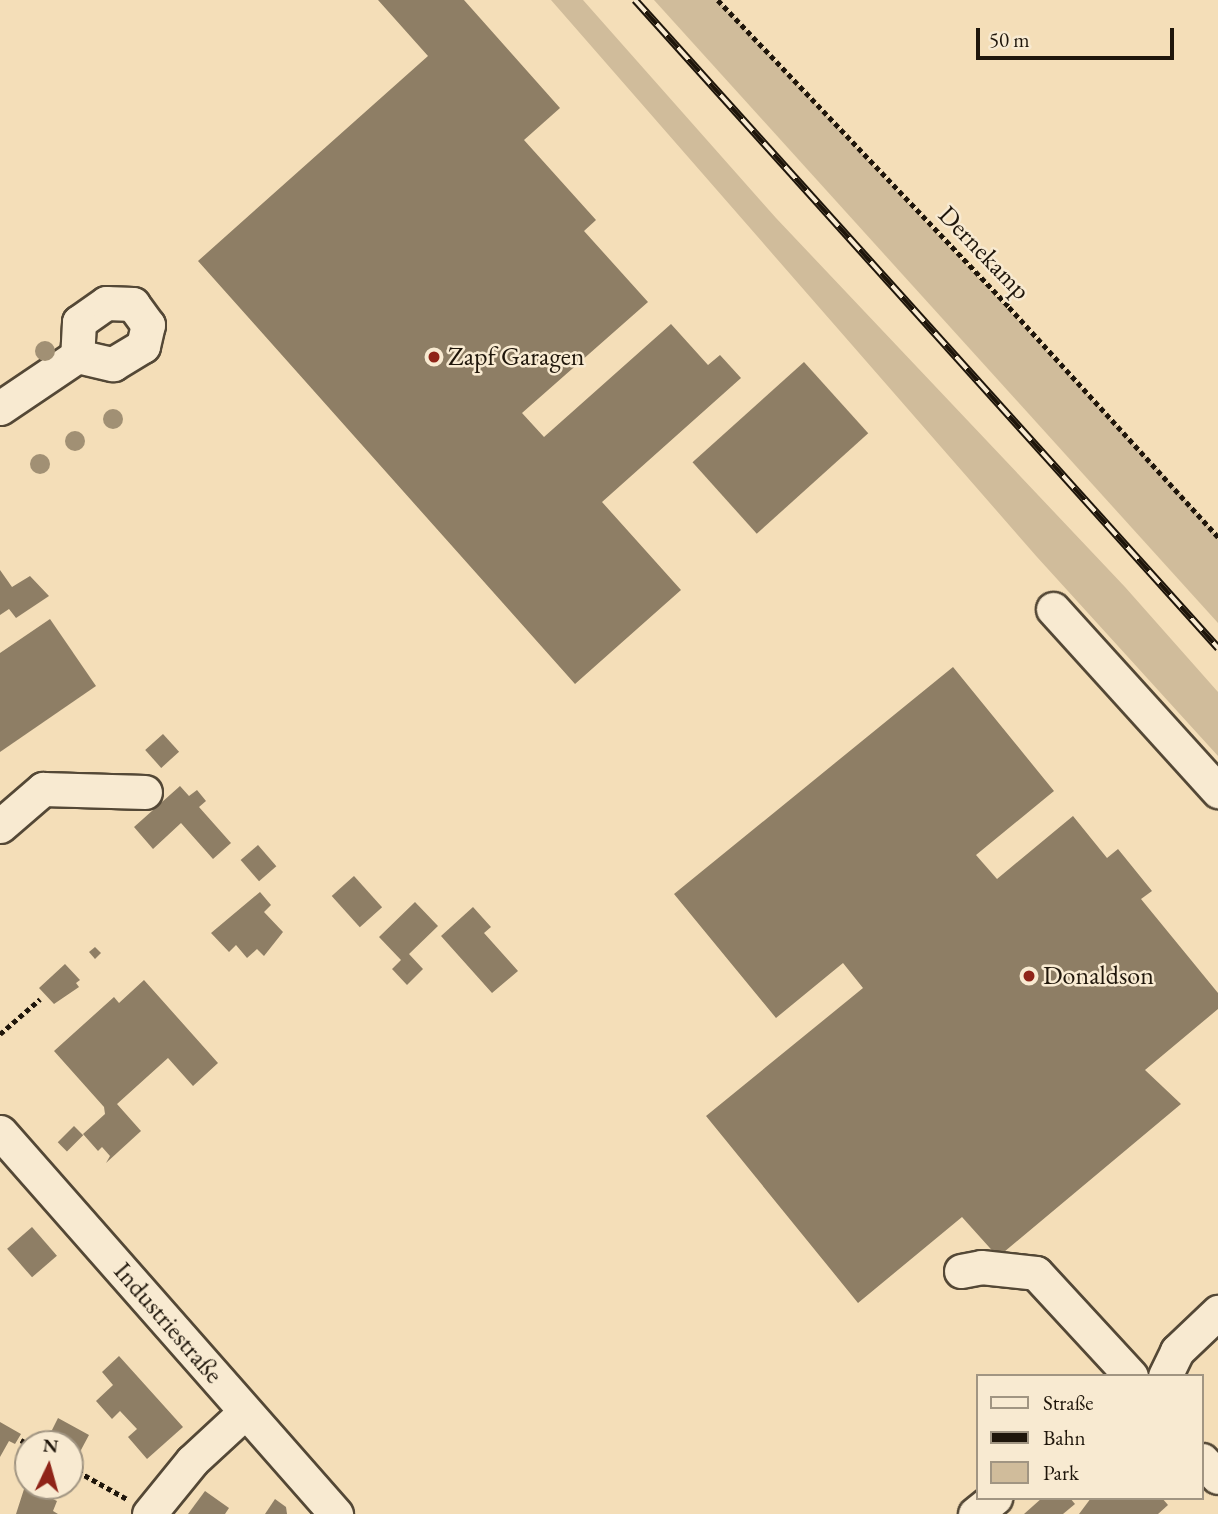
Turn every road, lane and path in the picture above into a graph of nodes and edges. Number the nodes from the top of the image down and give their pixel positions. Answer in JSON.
{"nodes":[{"id":1,"x":718,"y":0,"type":"edge"},
{"id":2,"x":77,"y":356,"type":"dead end"},
{"id":3,"x":0,"y":408,"type":"edge"},
{"id":4,"x":1218,"y":537,"type":"edge"},
{"id":5,"x":1053,"y":609,"type":"dead end"},
{"id":6,"x":1218,"y":791,"type":"edge"},
{"id":7,"x":145,"y":792,"type":"dead end"},
{"id":8,"x":0,"y":826,"type":"edge"},
{"id":9,"x":40,"y":999,"type":"dead end"},
{"id":10,"x":0,"y":1034,"type":"edge"},
{"id":11,"x":0,"y":1132,"type":"edge"},
{"id":12,"x":961,"y":1270,"type":"dead end"},
{"id":13,"x":1218,"y":1312,"type":"edge"},
{"id":14,"x":1129,"y":1374,"type":"edge"},
{"id":15,"x":1166,"y":1374,"type":"edge"},
{"id":16,"x":245,"y":1412,"type":"junction"},
{"id":17,"x":1204,"y":1462,"type":"edge"},
{"id":18,"x":84,"y":1475,"type":"edge"},
{"id":19,"x":1218,"y":1477,"type":"edge"},
{"id":20,"x":992,"y":1500,"type":"edge"},
{"id":21,"x":150,"y":1513,"type":"edge"},
{"id":22,"x":336,"y":1514,"type":"edge"},
{"id":23,"x":975,"y":1514,"type":"edge"}],
"edges":[{"from":1,"to":4,"type":"path","name":"Dernekamp"},
{"from":2,"to":3,"type":"street"},
{"from":5,"to":6,"type":"street"},
{"from":7,"to":8,"type":"street"},
{"from":9,"to":10,"type":"path"},
{"from":11,"to":16,"type":"street","name":"Industriestraße"},
{"from":12,"to":14,"type":"street"},
{"from":13,"to":15,"type":"street"},
{"from":16,"to":21,"type":"street"},
{"from":16,"to":22,"type":"street","name":"Industriestraße"},
{"from":17,"to":19,"type":"street"},
{"from":18,"to":21,"type":"path"},
{"from":20,"to":23,"type":"street"}]}
